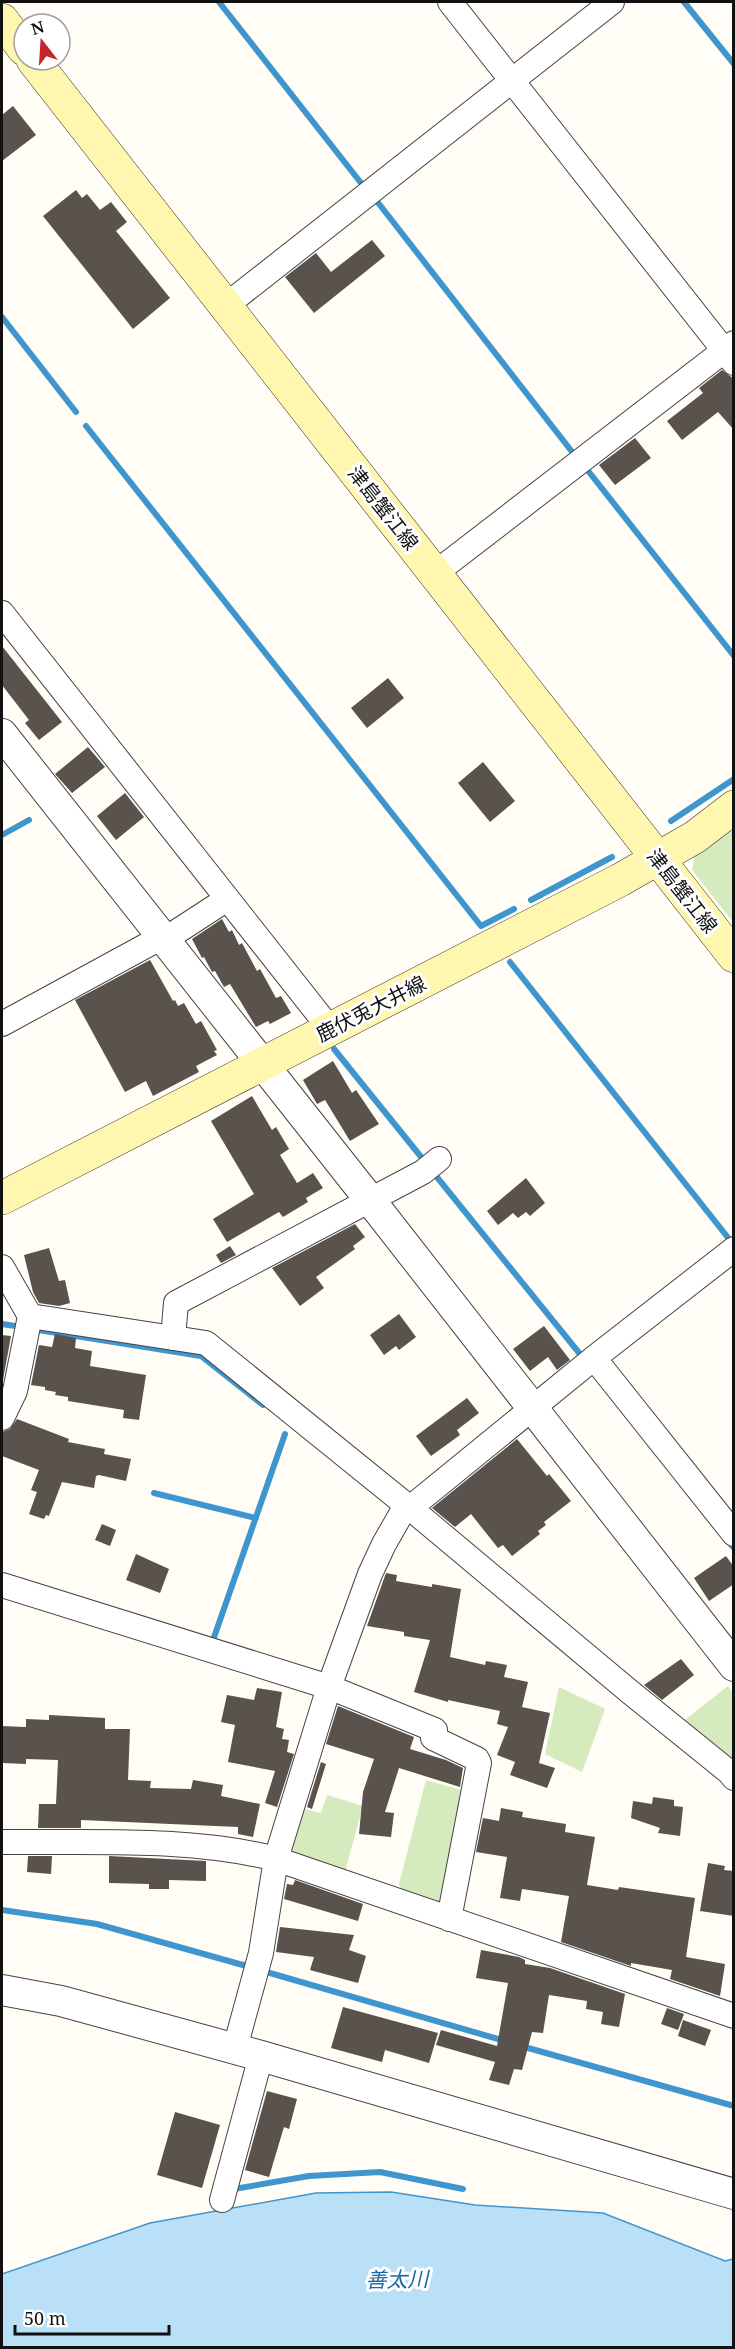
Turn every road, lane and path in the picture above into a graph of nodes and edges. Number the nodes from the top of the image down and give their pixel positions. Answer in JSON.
{"nodes":[{"id":1,"x":450,"y":2,"type":"edge"},
{"id":2,"x":612,"y":2,"type":"edge"},
{"id":3,"x":2,"y":20,"type":"edge"},
{"id":4,"x":12,"y":33,"type":"edge"},
{"id":5,"x":42,"y":72,"type":"edge"},
{"id":6,"x":512,"y":81,"type":"junction"},
{"id":7,"x":224,"y":307,"type":"junction"},
{"id":8,"x":730,"y":352,"type":"edge"},
{"id":9,"x":434,"y":574,"type":"junction"},
{"id":10,"x":2,"y":613,"type":"edge"},
{"id":11,"x":11,"y":642,"type":"edge"},
{"id":12,"x":2,"y":734,"type":"edge"},
{"id":13,"x":734,"y":807,"type":"edge"},
{"id":14,"x":657,"y":860,"type":"junction"},
{"id":15,"x":221,"y":903,"type":"junction"},
{"id":16,"x":163,"y":938,"type":"junction"},
{"id":17,"x":734,"y":956,"type":"edge"},
{"id":18,"x":2,"y":1024,"type":"edge"},
{"id":19,"x":331,"y":1030,"type":"junction"},
{"id":20,"x":264,"y":1065,"type":"junction"},
{"id":21,"x":431,"y":1165,"type":"dead end"},
{"id":22,"x":2,"y":1198,"type":"edge"},
{"id":23,"x":370,"y":1200,"type":"junction"},
{"id":24,"x":733,"y":1250,"type":"edge"},
{"id":25,"x":2,"y":1267,"type":"edge"},
{"id":26,"x":28,"y":1324,"type":"junction"},
{"id":27,"x":173,"y":1338,"type":"junction"},
{"id":28,"x":587,"y":1365,"type":"junction"},
{"id":29,"x":532,"y":1410,"type":"junction"},
{"id":30,"x":2,"y":1418,"type":"edge"},
{"id":31,"x":404,"y":1512,"type":"junction"},
{"id":32,"x":734,"y":1534,"type":"edge"},
{"id":33,"x":2,"y":1585,"type":"edge"},
{"id":34,"x":734,"y":1666,"type":"edge"},
{"id":35,"x":329,"y":1687,"type":"junction"},
{"id":36,"x":734,"y":1778,"type":"edge"},
{"id":37,"x":2,"y":1842,"type":"edge"},
{"id":38,"x":276,"y":1858,"type":"junction"},
{"id":39,"x":449,"y":1919,"type":"junction"},
{"id":40,"x":2,"y":1990,"type":"edge"},
{"id":41,"x":734,"y":2016,"type":"edge"},
{"id":42,"x":248,"y":2052,"type":"junction"},
{"id":43,"x":734,"y":2194,"type":"edge"},
{"id":44,"x":222,"y":2200,"type":"dead end"}],
"edges":[{"from":1,"to":6,"type":"street"},
{"from":2,"to":6,"type":"street"},
{"from":3,"to":4,"type":"main road"},
{"from":5,"to":7,"type":"main road","name":"津島蟹江線"},
{"from":6,"to":7,"type":"street"},
{"from":6,"to":8,"type":"street"},
{"from":7,"to":9,"type":"main road","name":"津島蟹江線"},
{"from":8,"to":9,"type":"street"},
{"from":9,"to":14,"type":"main road","name":"津島蟹江線"},
{"from":10,"to":11,"type":"street"},
{"from":11,"to":15,"type":"street"},
{"from":12,"to":16,"type":"street"},
{"from":13,"to":14,"type":"main road","name":"鹿伏兎大井線"},
{"from":14,"to":17,"type":"main road","name":"津島蟹江線"},
{"from":14,"to":19,"type":"main road","name":"鹿伏兎大井線"},
{"from":15,"to":16,"type":"street"},
{"from":15,"to":19,"type":"street"},
{"from":16,"to":18,"type":"street"},
{"from":16,"to":20,"type":"street"},
{"from":19,"to":20,"type":"main road","name":"鹿伏兎大井線"},
{"from":20,"to":22,"type":"main road","name":"鹿伏兎大井線"},
{"from":20,"to":23,"type":"street"},
{"from":21,"to":23,"type":"street"},
{"from":23,"to":27,"type":"street"},
{"from":23,"to":29,"type":"street"},
{"from":24,"to":28,"type":"street"},
{"from":25,"to":26,"type":"street"},
{"from":26,"to":27,"type":"street"},
{"from":26,"to":30,"type":"street"},
{"from":27,"to":31,"type":"street"},
{"from":28,"to":29,"type":"street"},
{"from":28,"to":32,"type":"street"},
{"from":29,"to":31,"type":"street"},
{"from":29,"to":34,"type":"street"},
{"from":31,"to":35,"type":"street"},
{"from":31,"to":36,"type":"street"},
{"from":33,"to":35,"type":"street"},
{"from":35,"to":38,"type":"street"},
{"from":35,"to":39,"type":"street"},
{"from":37,"to":38,"type":"street"},
{"from":38,"to":39,"type":"street"},
{"from":38,"to":42,"type":"street"},
{"from":39,"to":41,"type":"street"},
{"from":40,"to":42,"type":"street"},
{"from":42,"to":43,"type":"street"},
{"from":42,"to":44,"type":"street"}]}
